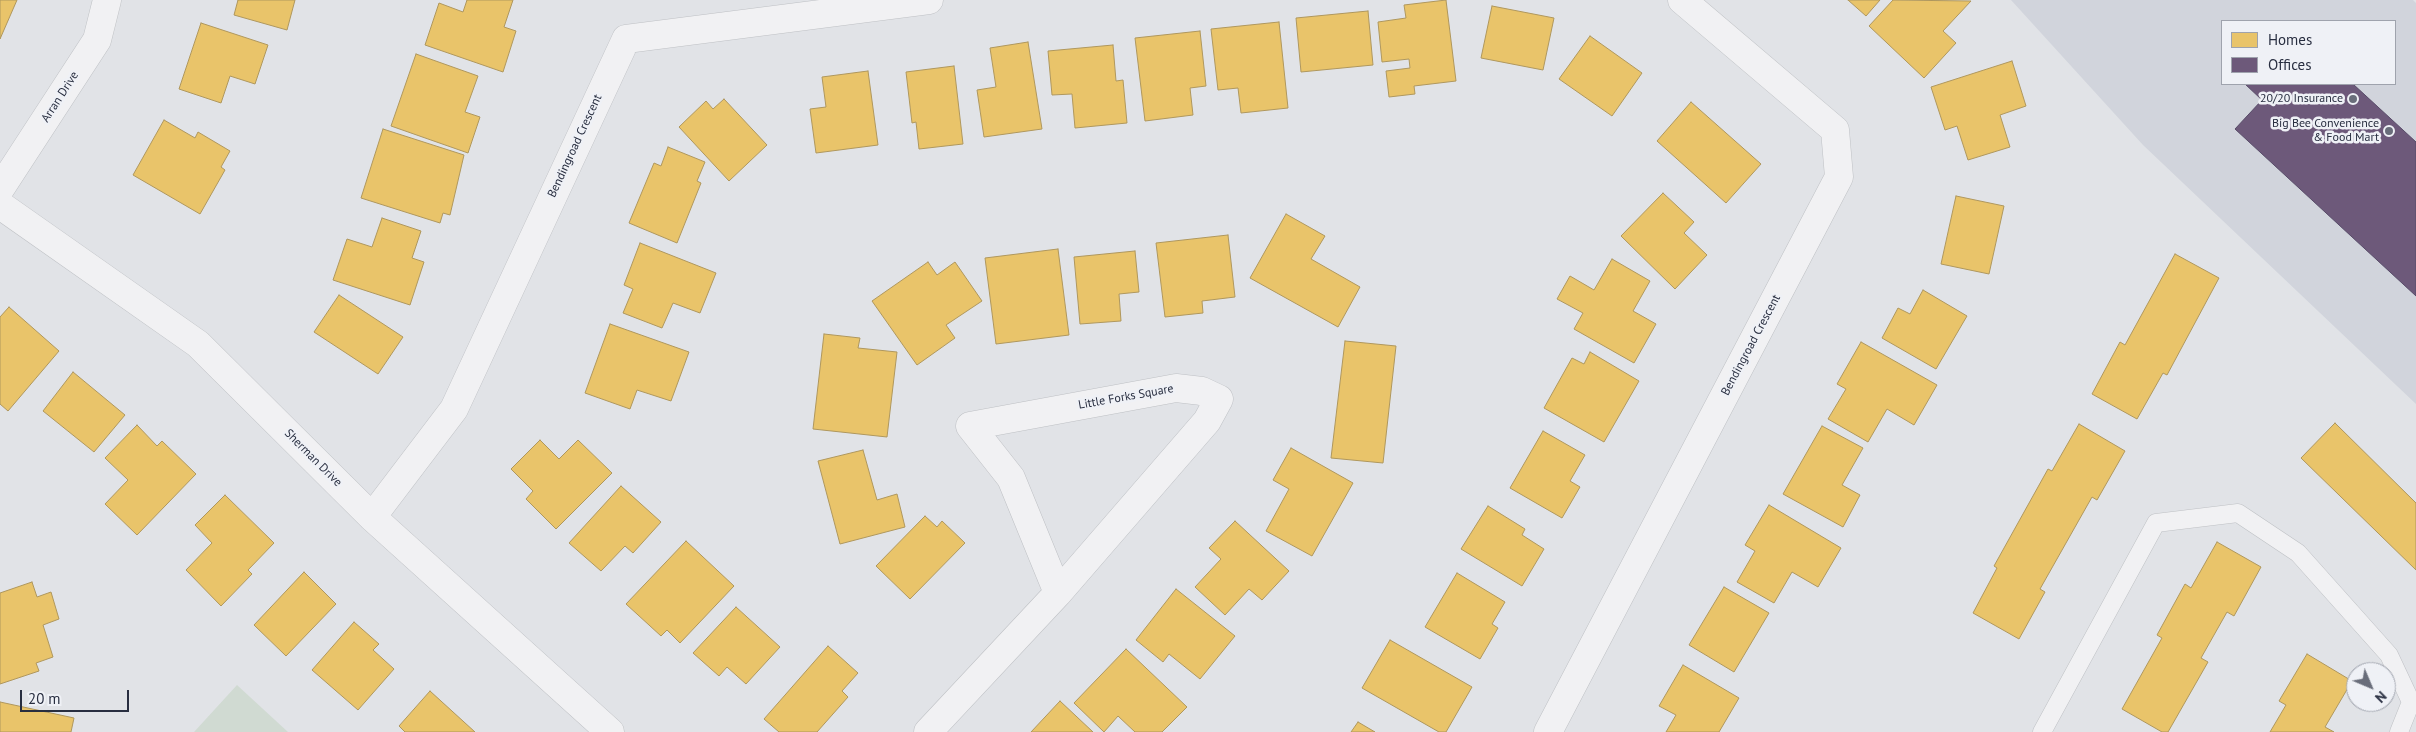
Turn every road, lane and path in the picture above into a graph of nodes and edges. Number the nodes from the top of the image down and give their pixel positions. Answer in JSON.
{"nodes":[{"id":1,"x":107,"y":0,"type":"edge"},
{"id":2,"x":929,"y":0,"type":"edge"},
{"id":3,"x":1682,"y":0,"type":"edge"},
{"id":4,"x":0,"y":189,"type":"edge"},
{"id":5,"x":0,"y":204,"type":"edge"},
{"id":6,"x":372,"y":517,"type":"junction"},
{"id":7,"x":1058,"y":593,"type":"junction"},
{"id":8,"x":610,"y":732,"type":"edge"},
{"id":9,"x":928,"y":732,"type":"edge"},
{"id":10,"x":1548,"y":732,"type":"edge"},
{"id":11,"x":2042,"y":732,"type":"edge"},
{"id":12,"x":2399,"y":732,"type":"edge"}],
"edges":[{"from":1,"to":4,"type":"street","name":"Arran Drive"},
{"from":2,"to":6,"type":"street","name":"Bendingroad Crescent"},
{"from":3,"to":10,"type":"street","name":"Bendingroad Crescent"},
{"from":5,"to":6,"type":"street","name":"Sherman Drive"},
{"from":6,"to":8,"type":"street","name":"Sherman Drive"},
{"from":7,"to":7,"type":"street","name":"Little Forks Square"},
{"from":7,"to":9,"type":"street","name":"Little Forks Square"},
{"from":11,"to":12,"type":"lane"}]}
